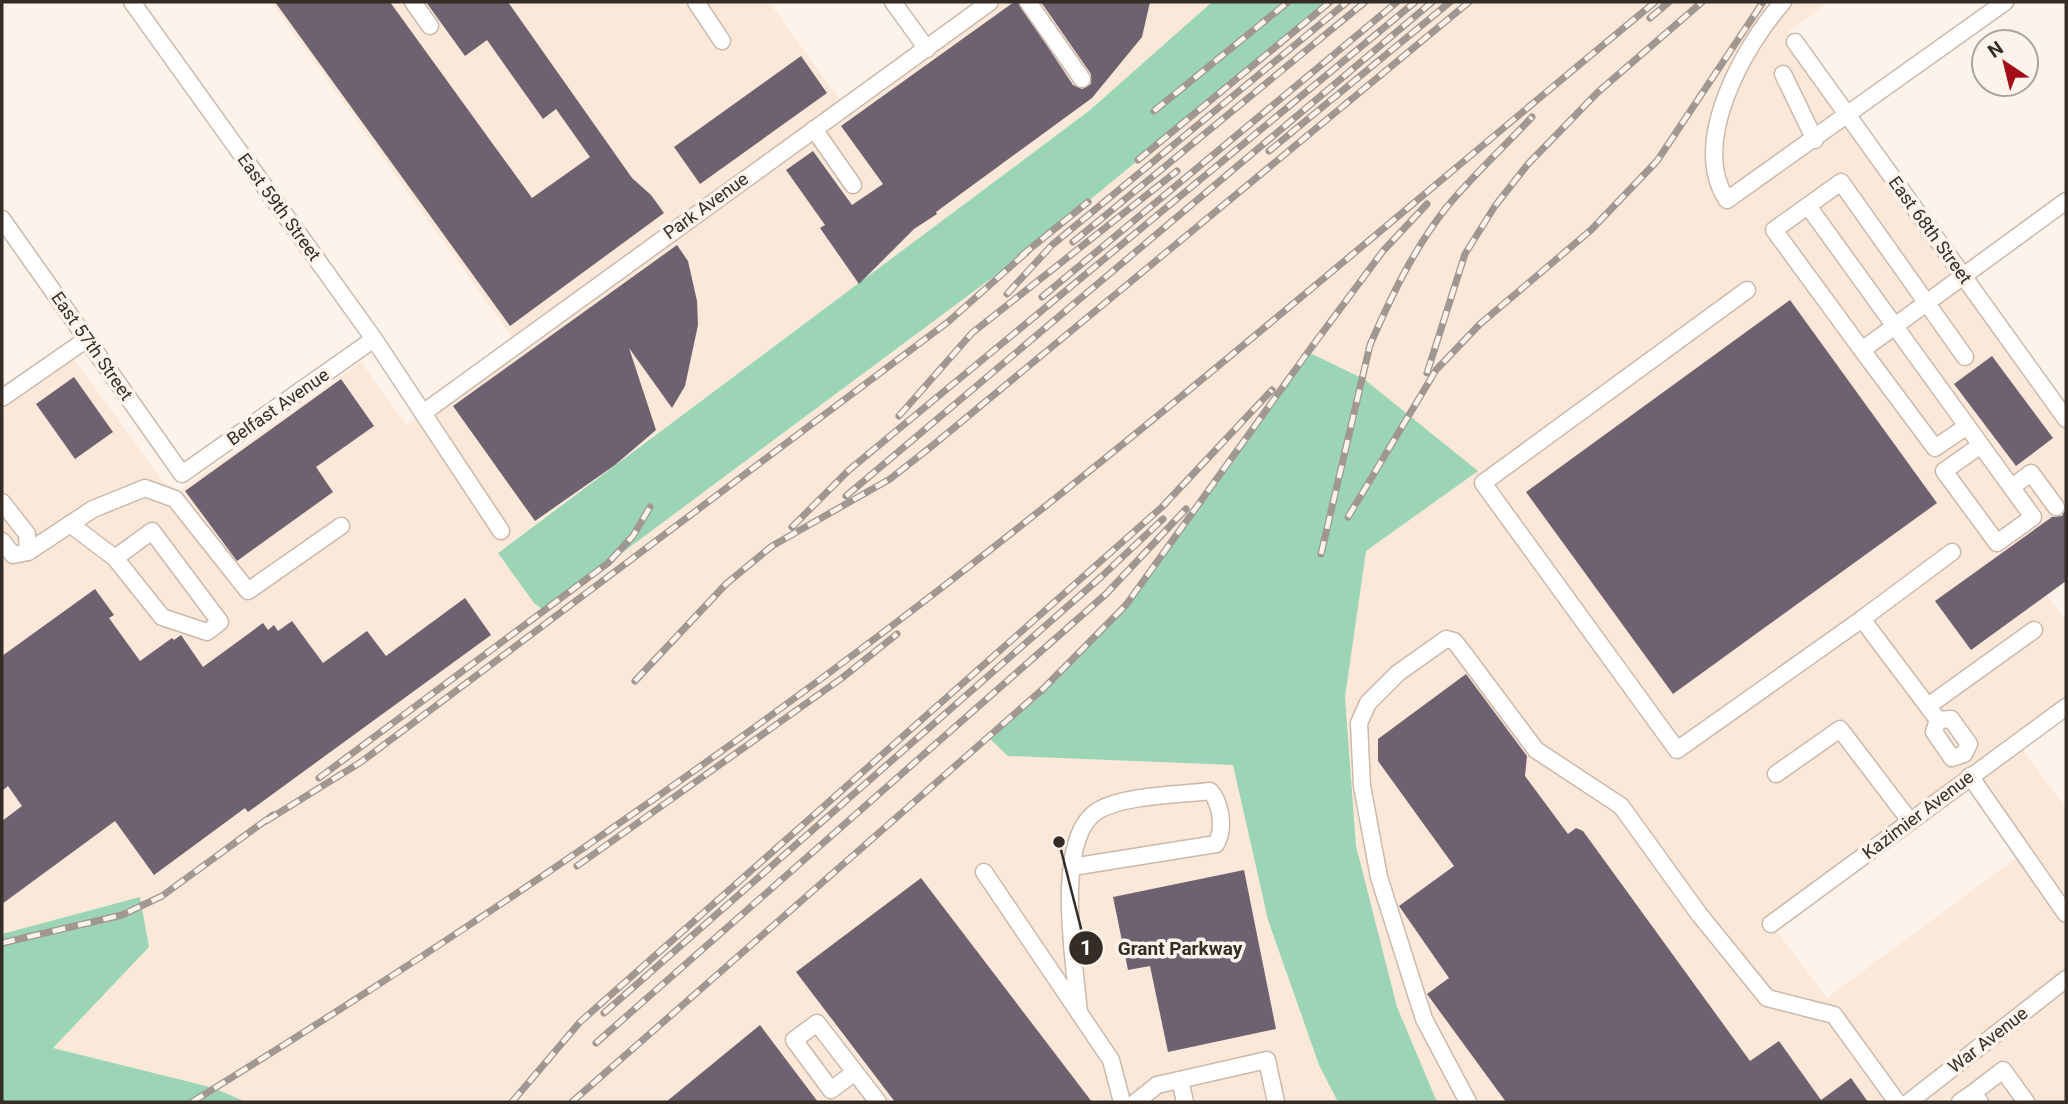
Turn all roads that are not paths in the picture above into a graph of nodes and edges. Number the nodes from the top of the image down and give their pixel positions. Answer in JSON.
{"nodes":[{"id":1,"x":132,"y":2,"type":"edge"},
{"id":2,"x":413,"y":2,"type":"edge"},
{"id":3,"x":696,"y":2,"type":"edge"},
{"id":4,"x":893,"y":2,"type":"edge"},
{"id":5,"x":990,"y":2,"type":"edge"},
{"id":6,"x":1028,"y":2,"type":"edge"},
{"id":7,"x":1783,"y":2,"type":"edge"},
{"id":8,"x":2005,"y":2,"type":"edge"},
{"id":9,"x":430,"y":26,"type":"dead end"},
{"id":10,"x":722,"y":41,"type":"dead end"},
{"id":11,"x":1795,"y":42,"type":"dead end"},
{"id":12,"x":927,"y":49,"type":"junction"},
{"id":13,"x":1783,"y":74,"type":"dead end"},
{"id":14,"x":1082,"y":79,"type":"dead end"},
{"id":15,"x":1847,"y":117,"type":"junction"},
{"id":16,"x":814,"y":129,"type":"junction"},
{"id":17,"x":1815,"y":140,"type":"junction"},
{"id":18,"x":853,"y":186,"type":"dead end"},
{"id":19,"x":2066,"y":201,"type":"edge"},
{"id":20,"x":1808,"y":206,"type":"junction"},
{"id":21,"x":2,"y":219,"type":"edge"},
{"id":22,"x":1964,"y":276,"type":"junction"},
{"id":23,"x":1748,"y":290,"type":"dead end"},
{"id":24,"x":1927,"y":303,"type":"junction"},
{"id":25,"x":1894,"y":326,"type":"junction"},
{"id":26,"x":87,"y":339,"type":"junction"},
{"id":27,"x":374,"y":339,"type":"junction"},
{"id":28,"x":1862,"y":350,"type":"junction"},
{"id":29,"x":1965,"y":357,"type":"dead end"},
{"id":30,"x":2,"y":398,"type":"edge"},
{"id":31,"x":423,"y":413,"type":"junction"},
{"id":32,"x":2066,"y":419,"type":"edge"},
{"id":33,"x":1967,"y":426,"type":"junction"},
{"id":34,"x":1981,"y":445,"type":"junction"},
{"id":35,"x":182,"y":474,"type":"joint"},
{"id":36,"x":2012,"y":487,"type":"junction"},
{"id":37,"x":2,"y":502,"type":"edge"},
{"id":38,"x":2056,"y":507,"type":"dead end"},
{"id":39,"x":70,"y":524,"type":"junction"},
{"id":40,"x":341,"y":526,"type":"dead end"},
{"id":41,"x":501,"y":531,"type":"dead end"},
{"id":42,"x":2,"y":541,"type":"edge"},
{"id":43,"x":28,"y":552,"type":"junction"},
{"id":44,"x":1952,"y":552,"type":"dead end"},
{"id":45,"x":115,"y":558,"type":"junction"},
{"id":46,"x":1862,"y":619,"type":"junction"},
{"id":47,"x":2034,"y":630,"type":"dead end"},
{"id":48,"x":1928,"y":706,"type":"junction"},
{"id":49,"x":2066,"y":707,"type":"edge"},
{"id":50,"x":1776,"y":774,"type":"dead end"},
{"id":51,"x":1973,"y":774,"type":"junction"},
{"id":52,"x":1910,"y":821,"type":"junction"},
{"id":53,"x":1072,"y":867,"type":"junction"},
{"id":54,"x":984,"y":872,"type":"dead end"},
{"id":55,"x":2066,"y":914,"type":"edge"},
{"id":56,"x":1771,"y":924,"type":"dead end"},
{"id":57,"x":2066,"y":979,"type":"edge"},
{"id":58,"x":1079,"y":1012,"type":"junction"},
{"id":59,"x":855,"y":1072,"type":"dead end"},
{"id":60,"x":1180,"y":1080,"type":"junction"},
{"id":61,"x":1971,"y":1099,"type":"edge"},
{"id":62,"x":878,"y":1102,"type":"edge"},
{"id":63,"x":1122,"y":1102,"type":"edge"},
{"id":64,"x":1136,"y":1102,"type":"edge"},
{"id":65,"x":1185,"y":1102,"type":"edge"},
{"id":66,"x":1276,"y":1102,"type":"edge"},
{"id":67,"x":1468,"y":1102,"type":"edge"},
{"id":68,"x":1897,"y":1102,"type":"edge"},
{"id":69,"x":1909,"y":1102,"type":"edge"},
{"id":70,"x":2026,"y":1102,"type":"edge"}],
"edges":[{"from":1,"to":27,"type":"street","name":"East 59th Street"},
{"from":2,"to":9,"type":"street"},
{"from":3,"to":10,"type":"street"},
{"from":4,"to":12,"type":"street"},
{"from":5,"to":12,"type":"street","name":"Park Avenue"},
{"from":6,"to":14,"type":"street"},
{"from":7,"to":17,"type":"street"},
{"from":8,"to":15,"type":"street"},
{"from":11,"to":15,"type":"street","name":"East 68th Street"},
{"from":12,"to":16,"type":"street","name":"Park Avenue"},
{"from":13,"to":17,"type":"street"},
{"from":15,"to":17,"type":"street"},
{"from":15,"to":22,"type":"street","name":"East 68th Street"},
{"from":16,"to":18,"type":"street"},
{"from":16,"to":31,"type":"street","name":"Park Avenue"},
{"from":19,"to":22,"type":"street"},
{"from":20,"to":24,"type":"street"},
{"from":20,"to":25,"type":"street"},
{"from":20,"to":28,"type":"street"},
{"from":21,"to":26,"type":"street","name":"East 57th Street"},
{"from":22,"to":24,"type":"street"},
{"from":22,"to":32,"type":"street","name":"East 68th Street"},
{"from":23,"to":46,"type":"street"},
{"from":24,"to":25,"type":"street"},
{"from":24,"to":29,"type":"street"},
{"from":25,"to":28,"type":"street"},
{"from":25,"to":33,"type":"street"},
{"from":26,"to":30,"type":"street"},
{"from":26,"to":35,"type":"street","name":"East 57th Street"},
{"from":27,"to":31,"type":"street","name":"East 59th Street"},
{"from":27,"to":35,"type":"street","name":"Belfast Avenue"},
{"from":28,"to":33,"type":"street"},
{"from":31,"to":41,"type":"street","name":"East 59th Street"},
{"from":33,"to":34,"type":"street"},
{"from":34,"to":36,"type":"street"},
{"from":34,"to":36,"type":"street"},
{"from":36,"to":38,"type":"street"},
{"from":37,"to":43,"type":"street"},
{"from":39,"to":40,"type":"street"},
{"from":39,"to":43,"type":"street"},
{"from":39,"to":45,"type":"street"},
{"from":42,"to":43,"type":"street"},
{"from":44,"to":46,"type":"street"},
{"from":45,"to":45,"type":"street"},
{"from":46,"to":48,"type":"street"},
{"from":47,"to":48,"type":"street"},
{"from":48,"to":51,"type":"street"},
{"from":49,"to":51,"type":"street","name":"Kazimier Avenue"},
{"from":50,"to":52,"type":"street"},
{"from":51,"to":52,"type":"street","name":"Kazimier Avenue"},
{"from":51,"to":55,"type":"street"},
{"from":52,"to":56,"type":"street","name":"Kazimier Avenue"},
{"from":53,"to":53,"type":"street"},
{"from":53,"to":58,"type":"street"},
{"from":54,"to":58,"type":"street"},
{"from":57,"to":69,"type":"street","name":"War Avenue"},
{"from":58,"to":63,"type":"street"},
{"from":59,"to":62,"type":"street"},
{"from":60,"to":64,"type":"street"},
{"from":60,"to":65,"type":"street"},
{"from":60,"to":66,"type":"street"},
{"from":61,"to":70,"type":"street"},
{"from":67,"to":68,"type":"street"}]}
